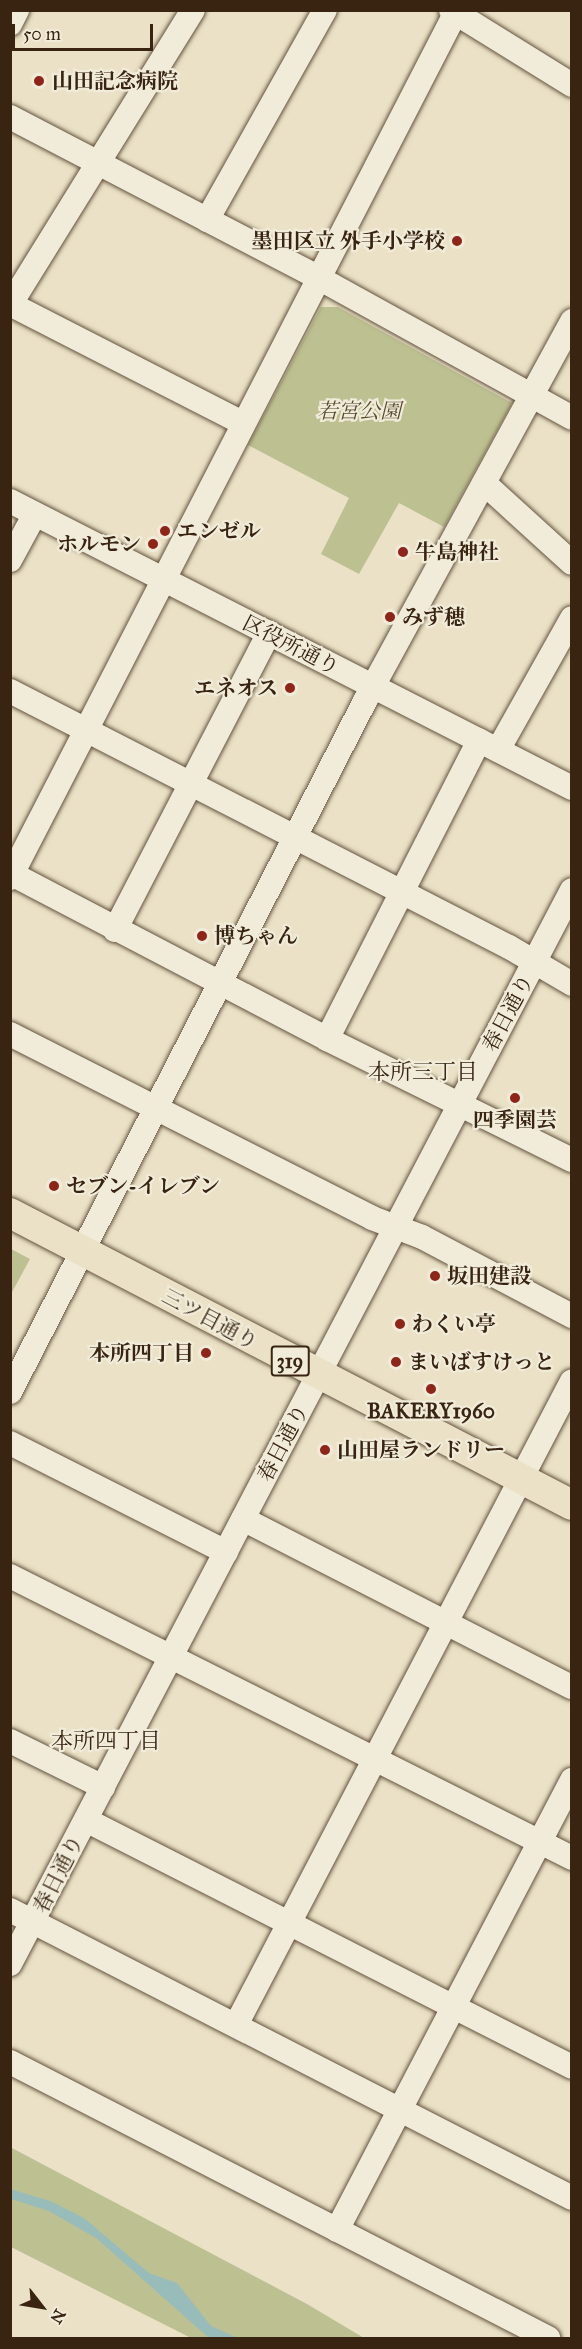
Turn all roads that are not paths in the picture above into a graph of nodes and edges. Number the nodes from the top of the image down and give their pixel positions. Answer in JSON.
{"nodes":[{"id":1,"x":17,"y":10,"type":"edge"},
{"id":2,"x":193,"y":10,"type":"edge"},
{"id":3,"x":325,"y":10,"type":"edge"},
{"id":4,"x":455,"y":11,"type":"edge"},
{"id":5,"x":10,"y":24,"type":"edge"},
{"id":6,"x":570,"y":81,"type":"edge"},
{"id":7,"x":10,"y":117,"type":"edge"},
{"id":8,"x":97,"y":162,"type":"junction"},
{"id":9,"x":207,"y":220,"type":"junction"},
{"id":10,"x":317,"y":277,"type":"junction"},
{"id":11,"x":11,"y":305,"type":"edge"},
{"id":12,"x":572,"y":321,"type":"edge"},
{"id":13,"x":531,"y":396,"type":"junction"},
{"id":14,"x":572,"y":418,"type":"edge"},
{"id":15,"x":243,"y":423,"type":"junction"},
{"id":16,"x":484,"y":483,"type":"junction"},
{"id":17,"x":10,"y":501,"type":"edge"},
{"id":18,"x":35,"y":514,"type":"junction"},
{"id":19,"x":10,"y":560,"type":"edge"},
{"id":20,"x":572,"y":563,"type":"edge"},
{"id":21,"x":164,"y":579,"type":"junction"},
{"id":22,"x":572,"y":618,"type":"edge"},
{"id":23,"x":269,"y":633,"type":"junction"},
{"id":24,"x":373,"y":687,"type":"junction"},
{"id":25,"x":10,"y":691,"type":"edge"},
{"id":26,"x":87,"y":731,"type":"junction"},
{"id":27,"x":489,"y":745,"type":"junction"},
{"id":28,"x":191,"y":782,"type":"junction"},
{"id":29,"x":572,"y":788,"type":"edge"},
{"id":30,"x":295,"y":837,"type":"junction"},
{"id":31,"x":11,"y":875,"type":"edge"},
{"id":32,"x":572,"y":890,"type":"edge"},
{"id":33,"x":402,"y":893,"type":"junction"},
{"id":34,"x":115,"y":930,"type":"junction"},
{"id":35,"x":533,"y":963,"type":"junction"},
{"id":36,"x":220,"y":982,"type":"junction"},
{"id":37,"x":572,"y":984,"type":"edge"},
{"id":38,"x":10,"y":1034,"type":"edge"},
{"id":39,"x":327,"y":1039,"type":"junction"},
{"id":40,"x":459,"y":1106,"type":"junction"},
{"id":41,"x":154,"y":1108,"type":"junction"},
{"id":42,"x":572,"y":1160,"type":"edge"},
{"id":43,"x":10,"y":1214,"type":"edge"},
{"id":44,"x":395,"y":1227,"type":"junction"},
{"id":45,"x":82,"y":1251,"type":"junction"},
{"id":46,"x":572,"y":1316,"type":"edge"},
{"id":47,"x":318,"y":1375,"type":"junction"},
{"id":48,"x":572,"y":1381,"type":"edge"},
{"id":49,"x":10,"y":1392,"type":"edge"},
{"id":50,"x":10,"y":1443,"type":"edge"},
{"id":51,"x":520,"y":1478,"type":"junction"},
{"id":52,"x":572,"y":1504,"type":"edge"},
{"id":53,"x":243,"y":1519,"type":"junction"},
{"id":54,"x":226,"y":1552,"type":"junction"},
{"id":55,"x":10,"y":1576,"type":"edge"},
{"id":56,"x":444,"y":1622,"type":"junction"},
{"id":57,"x":172,"y":1656,"type":"junction"},
{"id":58,"x":572,"y":1687,"type":"edge"},
{"id":59,"x":10,"y":1741,"type":"edge"},
{"id":60,"x":374,"y":1758,"type":"junction"},
{"id":61,"x":572,"y":1780,"type":"edge"},
{"id":62,"x":103,"y":1787,"type":"junction"},
{"id":63,"x":86,"y":1820,"type":"junction"},
{"id":64,"x":539,"y":1842,"type":"junction"},
{"id":65,"x":572,"y":1858,"type":"edge"},
{"id":66,"x":10,"y":1910,"type":"edge"},
{"id":67,"x":33,"y":1921,"type":"junction"},
{"id":68,"x":288,"y":1923,"type":"junction"},
{"id":69,"x":10,"y":1964,"type":"edge"},
{"id":70,"x":454,"y":2008,"type":"junction"},
{"id":71,"x":236,"y":2025,"type":"junction"},
{"id":72,"x":10,"y":2062,"type":"edge"},
{"id":73,"x":572,"y":2067,"type":"edge"},
{"id":74,"x":400,"y":2110,"type":"junction"},
{"id":75,"x":572,"y":2198,"type":"edge"},
{"id":76,"x":337,"y":2230,"type":"junction"},
{"id":77,"x":548,"y":2338,"type":"edge"}],
"edges":[{"from":1,"to":5,"type":"street"},
{"from":2,"to":8,"type":"street"},
{"from":3,"to":9,"type":"street"},
{"from":4,"to":6,"type":"street"},
{"from":4,"to":10,"type":"street"},
{"from":7,"to":8,"type":"street"},
{"from":8,"to":9,"type":"street"},
{"from":8,"to":11,"type":"street"},
{"from":9,"to":10,"type":"street"},
{"from":10,"to":13,"type":"street"},
{"from":10,"to":15,"type":"street"},
{"from":11,"to":15,"type":"street"},
{"from":12,"to":13,"type":"street"},
{"from":13,"to":14,"type":"street"},
{"from":13,"to":16,"type":"street"},
{"from":15,"to":21,"type":"street"},
{"from":16,"to":20,"type":"street"},
{"from":16,"to":24,"type":"street"},
{"from":17,"to":18,"type":"street","name":"区役所通り"},
{"from":18,"to":19,"type":"street"},
{"from":18,"to":21,"type":"street","name":"区役所通り"},
{"from":21,"to":23,"type":"street","name":"区役所通り"},
{"from":21,"to":26,"type":"street"},
{"from":22,"to":27,"type":"street"},
{"from":23,"to":24,"type":"street","name":"区役所通り"},
{"from":23,"to":28,"type":"street"},
{"from":24,"to":27,"type":"street","name":"区役所通り"},
{"from":24,"to":30,"type":"street"},
{"from":25,"to":26,"type":"street"},
{"from":26,"to":28,"type":"street"},
{"from":26,"to":31,"type":"street"},
{"from":27,"to":29,"type":"street","name":"区役所通り"},
{"from":27,"to":33,"type":"street"},
{"from":28,"to":30,"type":"street"},
{"from":28,"to":34,"type":"street"},
{"from":30,"to":33,"type":"street"},
{"from":30,"to":36,"type":"street"},
{"from":31,"to":34,"type":"street"},
{"from":32,"to":35,"type":"street","name":"春日通り"},
{"from":33,"to":35,"type":"street"},
{"from":33,"to":39,"type":"street"},
{"from":34,"to":36,"type":"street"},
{"from":35,"to":37,"type":"street"},
{"from":35,"to":40,"type":"street","name":"春日通り"},
{"from":36,"to":39,"type":"street"},
{"from":36,"to":41,"type":"street"},
{"from":38,"to":41,"type":"street"},
{"from":39,"to":40,"type":"street"},
{"from":40,"to":42,"type":"street"},
{"from":40,"to":44,"type":"street","name":"春日通り"},
{"from":41,"to":44,"type":"street"},
{"from":41,"to":45,"type":"street"},
{"from":43,"to":45,"type":"main road","name":"三ツ目通り","number":"319"},
{"from":44,"to":46,"type":"street"},
{"from":44,"to":47,"type":"street","name":"春日通り"},
{"from":45,"to":47,"type":"main road","name":"三ツ目通り","number":"319"},
{"from":45,"to":49,"type":"street"},
{"from":47,"to":51,"type":"main road","name":"三ツ目通り","number":"319"},
{"from":47,"to":53,"type":"street","name":"春日通り"},
{"from":48,"to":51,"type":"street"},
{"from":50,"to":54,"type":"street"},
{"from":51,"to":52,"type":"main road","name":"三ツ目通り","number":"319"},
{"from":51,"to":56,"type":"street"},
{"from":53,"to":54,"type":"street","name":"春日通り"},
{"from":53,"to":56,"type":"street"},
{"from":54,"to":57,"type":"street","name":"春日通り"},
{"from":55,"to":57,"type":"street"},
{"from":56,"to":58,"type":"street"},
{"from":56,"to":60,"type":"street"},
{"from":57,"to":60,"type":"street"},
{"from":57,"to":62,"type":"street","name":"春日通り"},
{"from":59,"to":62,"type":"street"},
{"from":60,"to":64,"type":"street"},
{"from":60,"to":68,"type":"street"},
{"from":61,"to":64,"type":"street"},
{"from":62,"to":63,"type":"street","name":"春日通り"},
{"from":63,"to":67,"type":"street","name":"春日通り"},
{"from":63,"to":68,"type":"street"},
{"from":64,"to":65,"type":"street"},
{"from":64,"to":70,"type":"street"},
{"from":66,"to":67,"type":"street"},
{"from":67,"to":69,"type":"street","name":"春日通り"},
{"from":67,"to":71,"type":"street"},
{"from":68,"to":70,"type":"street"},
{"from":68,"to":71,"type":"street"},
{"from":70,"to":73,"type":"street"},
{"from":70,"to":74,"type":"street"},
{"from":71,"to":74,"type":"street"},
{"from":72,"to":76,"type":"street"},
{"from":74,"to":75,"type":"street"},
{"from":74,"to":76,"type":"street"},
{"from":76,"to":77,"type":"street"}]}
